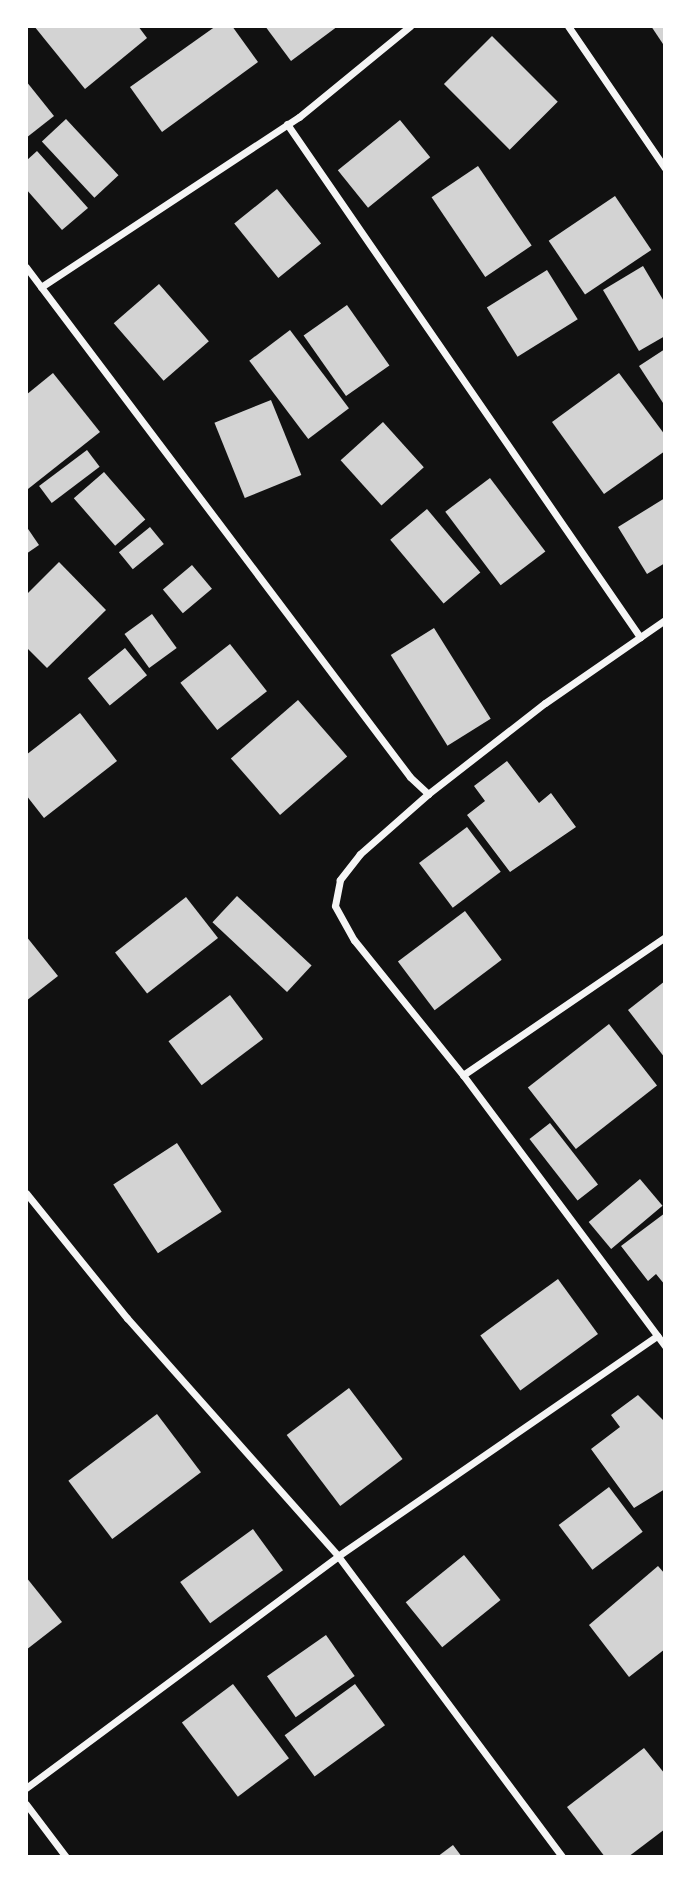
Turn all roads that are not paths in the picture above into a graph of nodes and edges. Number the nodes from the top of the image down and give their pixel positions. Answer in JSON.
{"nodes":[{"id":1,"x":410,"y":26,"type":"edge"},
{"id":2,"x":568,"y":26,"type":"edge"},
{"id":3,"x":287,"y":124,"type":"junction"},
{"id":4,"x":665,"y":168,"type":"edge"},
{"id":5,"x":26,"y":267,"type":"edge"},
{"id":6,"x":41,"y":287,"type":"junction"},
{"id":7,"x":665,"y":620,"type":"edge"},
{"id":8,"x":640,"y":636,"type":"junction"},
{"id":9,"x":428,"y":794,"type":"junction"},
{"id":10,"x":665,"y":937,"type":"edge"},
{"id":11,"x":463,"y":1075,"type":"junction"},
{"id":12,"x":26,"y":1193,"type":"edge"},
{"id":13,"x":657,"y":1336,"type":"junction"},
{"id":14,"x":665,"y":1346,"type":"edge"},
{"id":15,"x":338,"y":1556,"type":"junction"},
{"id":16,"x":26,"y":1788,"type":"edge"},
{"id":17,"x":26,"y":1804,"type":"edge"},
{"id":18,"x":66,"y":1857,"type":"edge"},
{"id":19,"x":562,"y":1857,"type":"edge"}],
"edges":[{"from":1,"to":3,"type":"street"},
{"from":2,"to":4,"type":"street"},
{"from":3,"to":6,"type":"street"},
{"from":3,"to":8,"type":"street"},
{"from":5,"to":6,"type":"street"},
{"from":6,"to":9,"type":"street"},
{"from":7,"to":8,"type":"street"},
{"from":8,"to":9,"type":"street"},
{"from":9,"to":11,"type":"street"},
{"from":10,"to":11,"type":"street"},
{"from":11,"to":13,"type":"street"},
{"from":12,"to":15,"type":"street"},
{"from":13,"to":14,"type":"street"},
{"from":13,"to":15,"type":"street"},
{"from":15,"to":16,"type":"street"},
{"from":15,"to":19,"type":"street"},
{"from":17,"to":18,"type":"street"}]}
